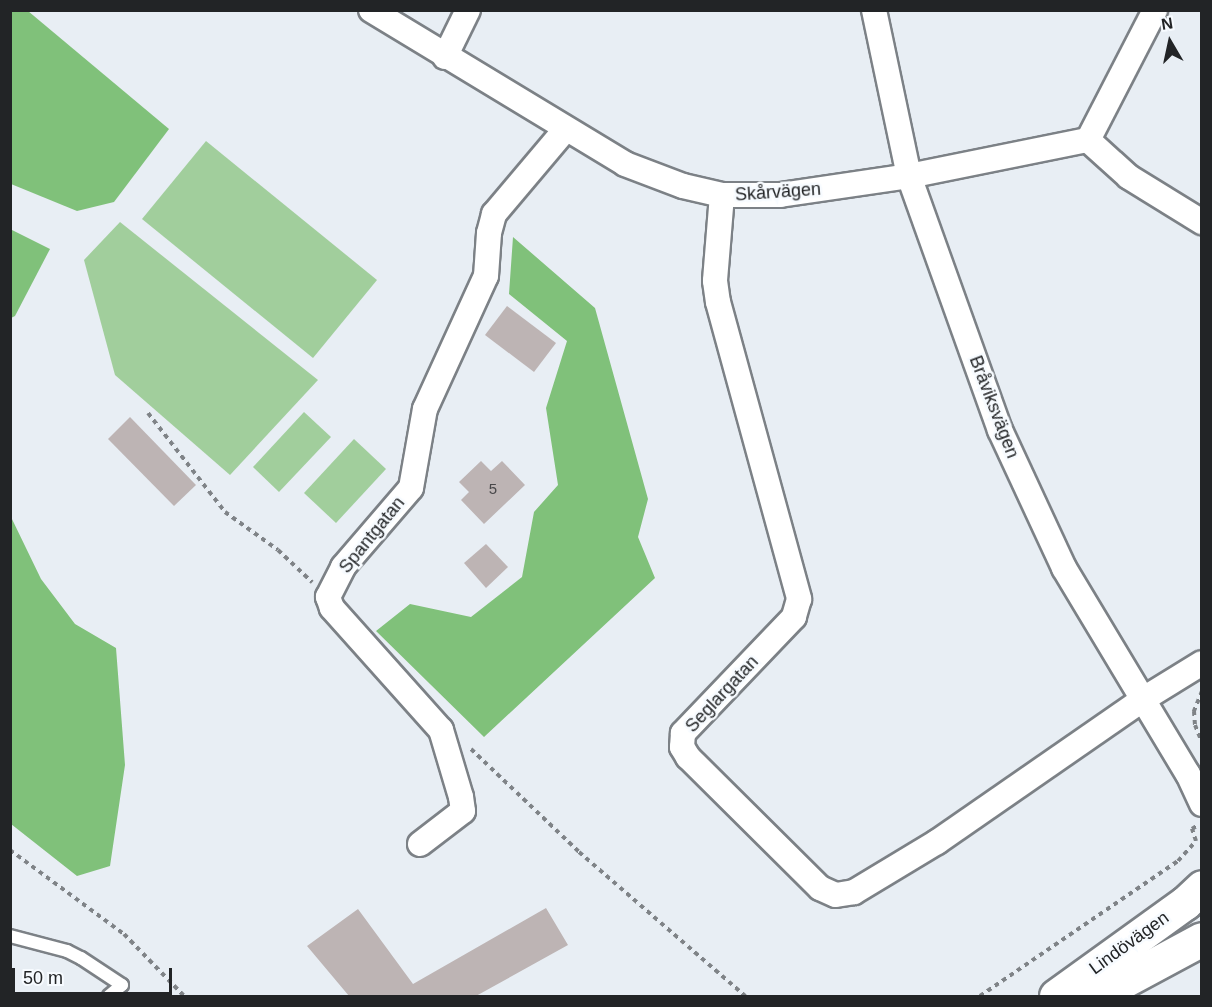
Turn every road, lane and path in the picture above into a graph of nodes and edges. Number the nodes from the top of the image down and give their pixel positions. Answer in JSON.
{"nodes":[{"id":1,"x":371,"y":10,"type":"edge"},
{"id":2,"x":468,"y":10,"type":"edge"},
{"id":3,"x":874,"y":10,"type":"edge"},
{"id":4,"x":1155,"y":10,"type":"edge"},
{"id":5,"x":445,"y":57,"type":"junction"},
{"id":6,"x":565,"y":130,"type":"junction"},
{"id":7,"x":1088,"y":140,"type":"junction"},
{"id":8,"x":909,"y":176,"type":"junction"},
{"id":9,"x":722,"y":195,"type":"junction"},
{"id":10,"x":1202,"y":222,"type":"edge"},
{"id":11,"x":148,"y":413,"type":"dead end"},
{"id":12,"x":328,"y":597,"type":"junction"},
{"id":13,"x":1202,"y":663,"type":"edge"},
{"id":14,"x":1202,"y":691,"type":"edge"},
{"id":15,"x":1142,"y":700,"type":"junction"},
{"id":16,"x":441,"y":730,"type":"junction"},
{"id":17,"x":1202,"y":742,"type":"edge"},
{"id":18,"x":1195,"y":780,"type":"edge"},
{"id":19,"x":1202,"y":804,"type":"edge"},
{"id":20,"x":1202,"y":823,"type":"edge"},
{"id":21,"x":420,"y":844,"type":"dead end"},
{"id":22,"x":10,"y":850,"type":"edge"},
{"id":23,"x":1202,"y":887,"type":"edge"},
{"id":24,"x":10,"y":936,"type":"edge"},
{"id":25,"x":1202,"y":939,"type":"edge"},
{"id":26,"x":109,"y":996,"type":"edge"},
{"id":27,"x":184,"y":996,"type":"edge"},
{"id":28,"x":746,"y":996,"type":"edge"},
{"id":29,"x":980,"y":996,"type":"edge"},
{"id":30,"x":1056,"y":996,"type":"edge"},
{"id":31,"x":1096,"y":996,"type":"edge"}],
"edges":[{"from":1,"to":5,"type":"street","name":"Skårvägen"},
{"from":2,"to":5,"type":"street"},
{"from":3,"to":8,"type":"street","name":"Bråviksvägen"},
{"from":4,"to":7,"type":"street"},
{"from":5,"to":6,"type":"street","name":"Skårvägen"},
{"from":6,"to":9,"type":"street","name":"Skårvägen"},
{"from":6,"to":12,"type":"street","name":"Spantgatan"},
{"from":7,"to":8,"type":"street","name":"Skårvägen"},
{"from":7,"to":10,"type":"street"},
{"from":8,"to":9,"type":"street","name":"Skårvägen"},
{"from":8,"to":15,"type":"street","name":"Bråviksvägen"},
{"from":9,"to":15,"type":"street","name":"Seglargatan"},
{"from":11,"to":12,"type":"path"},
{"from":12,"to":16,"type":"street"},
{"from":13,"to":15,"type":"street","name":"Seglargatan"},
{"from":14,"to":17,"type":"path"},
{"from":15,"to":18,"type":"street","name":"Bråviksvägen"},
{"from":16,"to":21,"type":"street"},
{"from":16,"to":28,"type":"path"},
{"from":18,"to":19,"type":"street","name":"Bråviksvägen"},
{"from":20,"to":29,"type":"path"},
{"from":22,"to":27,"type":"path"},
{"from":23,"to":30,"type":"main road","name":"Lindövägen"},
{"from":24,"to":26,"type":"lane"},
{"from":25,"to":31,"type":"main road","name":"Lindövägen"}]}
